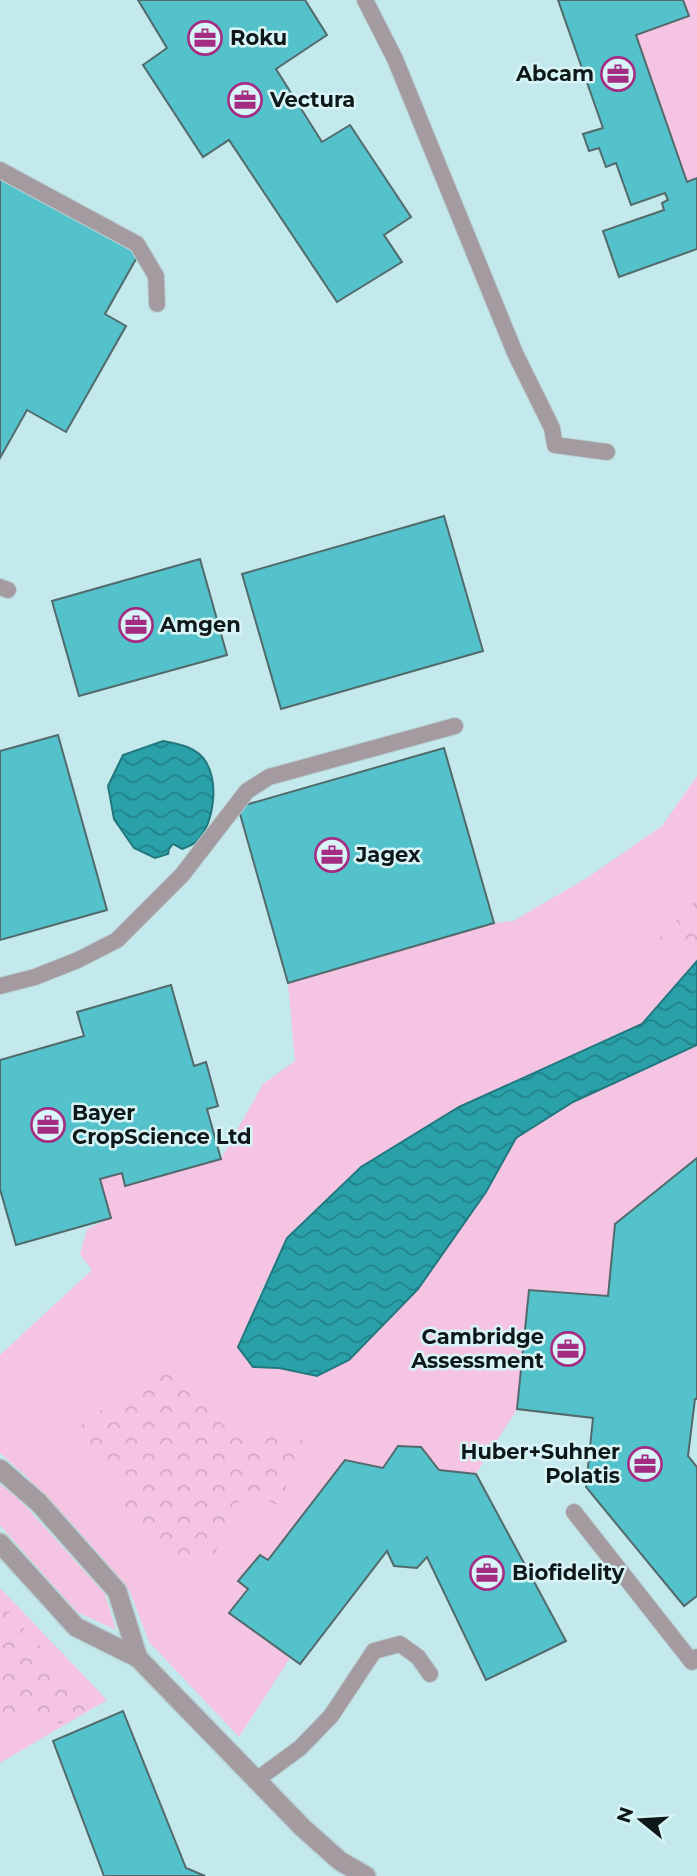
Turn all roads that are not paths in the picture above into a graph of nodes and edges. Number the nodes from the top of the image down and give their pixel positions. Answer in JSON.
{"nodes":[{"id":1,"x":365,"y":0,"type":"edge"},
{"id":2,"x":0,"y":170,"type":"edge"},
{"id":3,"x":157,"y":304,"type":"dead end"},
{"id":4,"x":607,"y":452,"type":"dead end"},
{"id":5,"x":455,"y":726,"type":"dead end"},
{"id":6,"x":0,"y":986,"type":"edge"},
{"id":7,"x":0,"y":1469,"type":"edge"},
{"id":8,"x":574,"y":1512,"type":"dead end"},
{"id":9,"x":0,"y":1543,"type":"edge"},
{"id":10,"x":697,"y":1657,"type":"edge"},
{"id":11,"x":138,"y":1658,"type":"junction"},
{"id":12,"x":430,"y":1674,"type":"dead end"},
{"id":13,"x":255,"y":1781,"type":"junction"},
{"id":14,"x":366,"y":1876,"type":"edge"}],
"edges":[{"from":1,"to":4,"type":"lane"},
{"from":2,"to":3,"type":"lane"},
{"from":5,"to":6,"type":"lane"},
{"from":7,"to":11,"type":"street"},
{"from":8,"to":10,"type":"lane"},
{"from":9,"to":11,"type":"street"},
{"from":11,"to":13,"type":"street"},
{"from":12,"to":13,"type":"lane"},
{"from":13,"to":14,"type":"street"}]}
